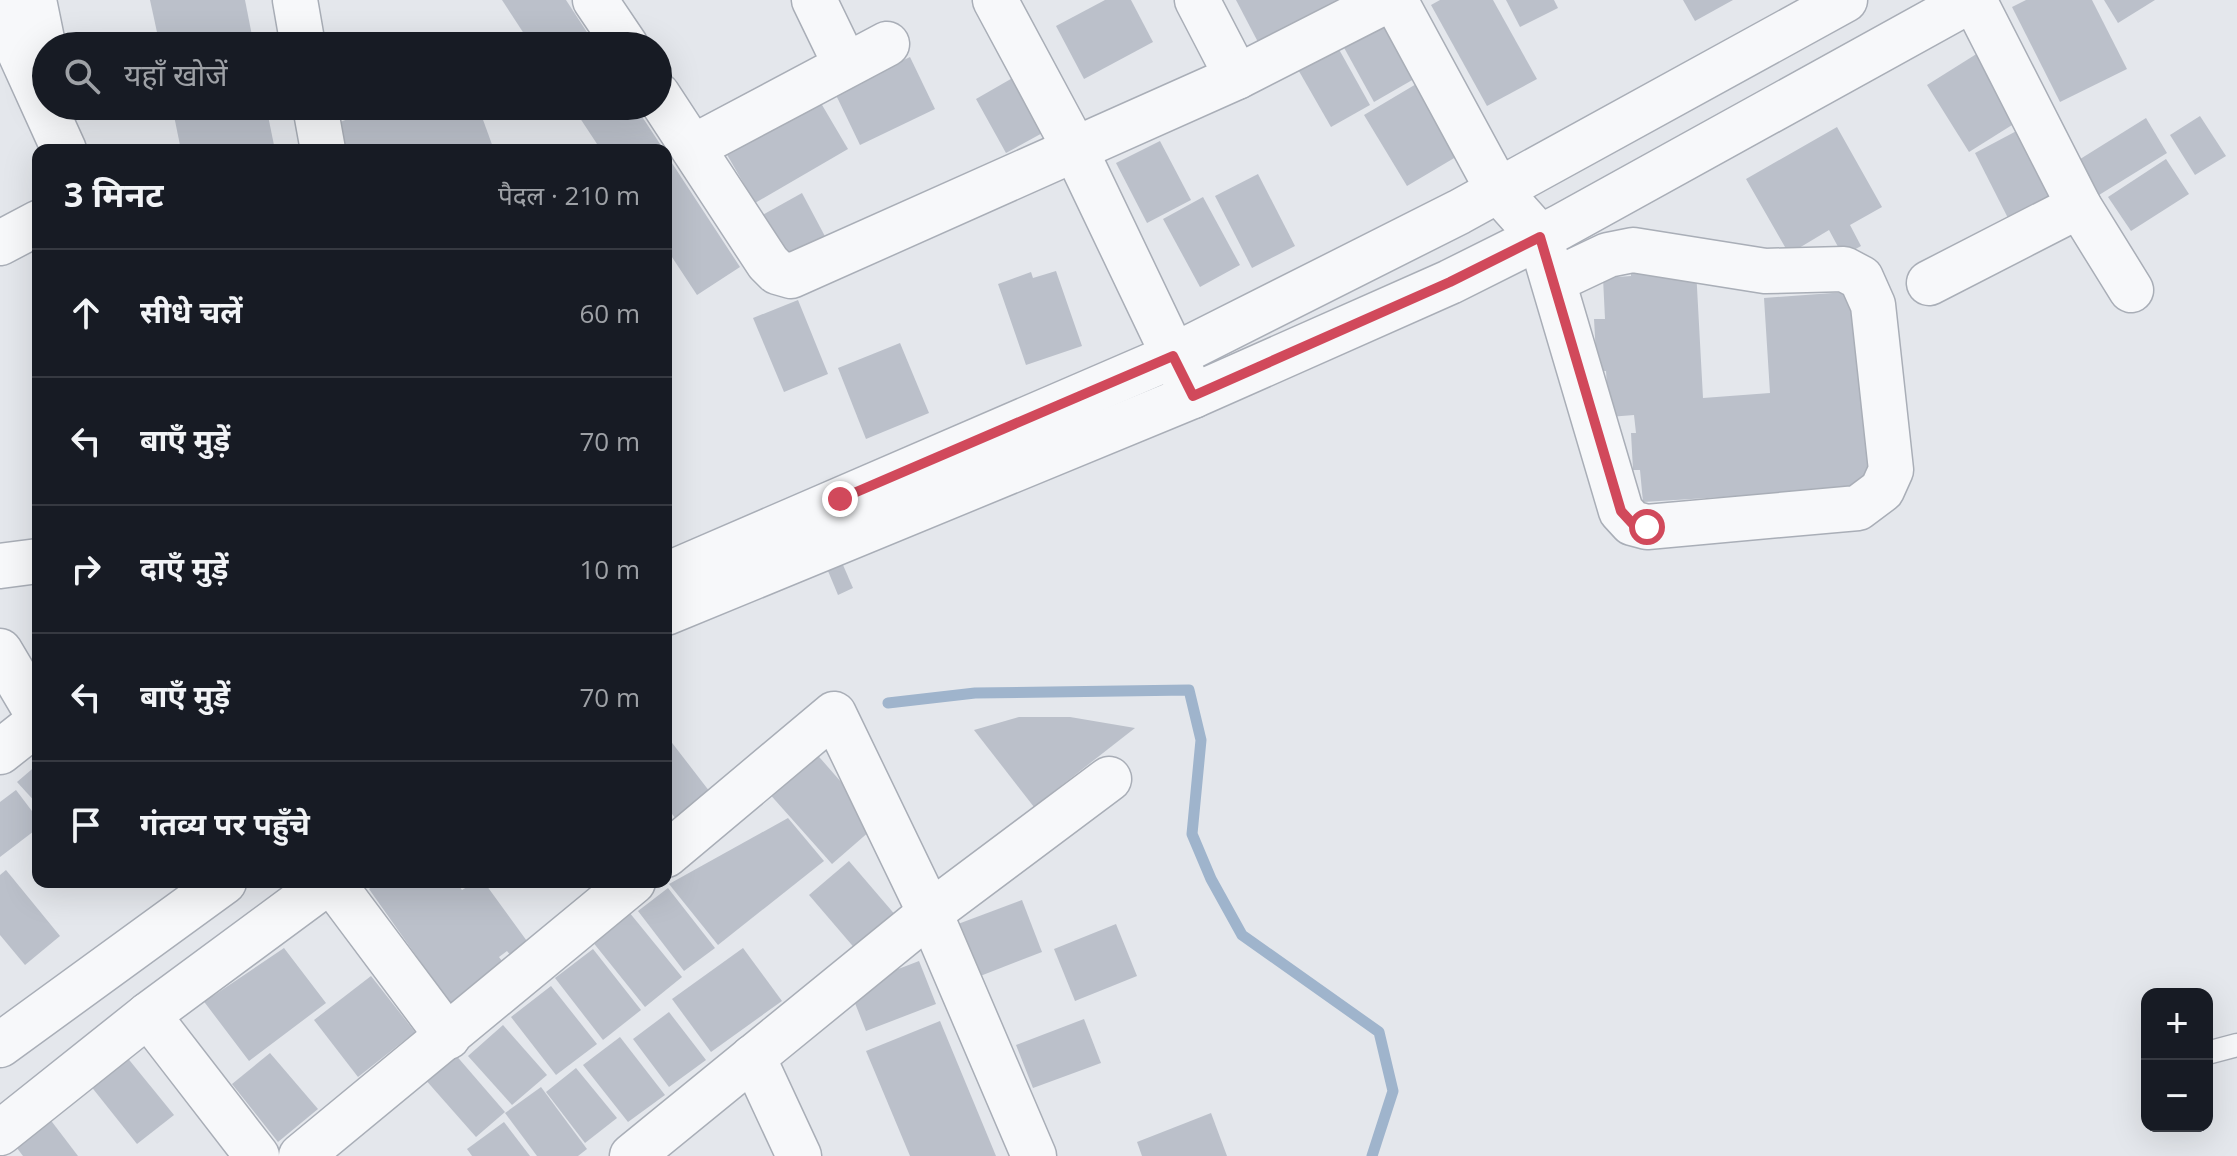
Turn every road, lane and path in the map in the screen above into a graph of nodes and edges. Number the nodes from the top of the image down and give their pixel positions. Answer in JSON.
{"nodes":[{"id":1,"x":34,"y":0,"type":"edge"},
{"id":2,"x":295,"y":0,"type":"edge"},
{"id":3,"x":814,"y":0,"type":"edge"},
{"id":4,"x":995,"y":0,"type":"edge"},
{"id":5,"x":1197,"y":0,"type":"edge"},
{"id":6,"x":1388,"y":0,"type":"edge"},
{"id":7,"x":1395,"y":0,"type":"edge"},
{"id":8,"x":1845,"y":0,"type":"edge"},
{"id":9,"x":1972,"y":0,"type":"edge"},
{"id":10,"x":0,"y":9,"type":"edge"},
{"id":11,"x":41,"y":32,"type":"edge"},
{"id":12,"x":301,"y":32,"type":"edge"},
{"id":13,"x":887,"y":44,"type":"dead end"},
{"id":14,"x":845,"y":64,"type":"junction"},
{"id":15,"x":1237,"y":77,"type":"junction"},
{"id":16,"x":32,"y":80,"type":"edge"},
{"id":17,"x":672,"y":116,"type":"edge"},
{"id":18,"x":50,"y":120,"type":"edge"},
{"id":19,"x":58,"y":120,"type":"edge"},
{"id":20,"x":318,"y":120,"type":"edge"},
{"id":21,"x":61,"y":144,"type":"edge"},
{"id":22,"x":63,"y":144,"type":"edge"},
{"id":23,"x":322,"y":144,"type":"edge"},
{"id":24,"x":693,"y":147,"type":"junction"},
{"id":25,"x":1075,"y":149,"type":"junction"},
{"id":26,"x":1498,"y":190,"type":"junction"},
{"id":27,"x":2079,"y":206,"type":"junction"},
{"id":28,"x":32,"y":226,"type":"edge"},
{"id":29,"x":1540,"y":237,"type":"junction"},
{"id":30,"x":0,"y":243,"type":"edge"},
{"id":31,"x":1553,"y":281,"type":"junction"},
{"id":32,"x":1929,"y":283,"type":"dead end"},
{"id":33,"x":2131,"y":290,"type":"dead end"},
{"id":34,"x":1173,"y":356,"type":"junction"},
{"id":35,"x":1193,"y":396,"type":"junction"},
{"id":36,"x":808,"y":535,"type":"junction"},
{"id":37,"x":756,"y":557,"type":"junction"},
{"id":38,"x":32,"y":562,"type":"edge"},
{"id":39,"x":0,"y":566,"type":"edge"},
{"id":40,"x":672,"y":574,"type":"edge"},
{"id":41,"x":672,"y":609,"type":"edge"},
{"id":42,"x":0,"y":651,"type":"edge"},
{"id":43,"x":32,"y":705,"type":"edge"},
{"id":44,"x":32,"y":727,"type":"edge"},
{"id":45,"x":0,"y":752,"type":"edge"},
{"id":46,"x":1109,"y":779,"type":"dead end"},
{"id":47,"x":672,"y":850,"type":"edge"},
{"id":48,"x":216,"y":888,"type":"edge"},
{"id":49,"x":322,"y":888,"type":"edge"},
{"id":50,"x":335,"y":888,"type":"edge"},
{"id":51,"x":626,"y":888,"type":"edge"},
{"id":52,"x":930,"y":913,"type":"junction"},
{"id":53,"x":148,"y":1015,"type":"junction"},
{"id":54,"x":448,"y":1037,"type":"junction"},
{"id":55,"x":0,"y":1045,"type":"edge"},
{"id":56,"x":2237,"y":1045,"type":"edge"},
{"id":57,"x":2213,"y":1051,"type":"edge"},
{"id":58,"x":753,"y":1057,"type":"junction"},
{"id":59,"x":0,"y":1133,"type":"edge"},
{"id":60,"x":257,"y":1156,"type":"edge"},
{"id":61,"x":301,"y":1156,"type":"edge"},
{"id":62,"x":632,"y":1156,"type":"edge"},
{"id":63,"x":799,"y":1156,"type":"edge"},
{"id":64,"x":1034,"y":1156,"type":"edge"}],
"edges":[{"from":1,"to":11,"type":"street"},
{"from":2,"to":12,"type":"street"},
{"from":3,"to":14,"type":"street"},
{"from":4,"to":25,"type":"street"},
{"from":5,"to":15,"type":"street"},
{"from":6,"to":15,"type":"street"},
{"from":7,"to":26,"type":"street"},
{"from":8,"to":26,"type":"street"},
{"from":9,"to":27,"type":"street"},
{"from":9,"to":29,"type":"street"},
{"from":10,"to":16,"type":"street"},
{"from":13,"to":14,"type":"street"},
{"from":14,"to":24,"type":"street"},
{"from":15,"to":25,"type":"street"},
{"from":17,"to":24,"type":"street"},
{"from":18,"to":21,"type":"street"},
{"from":19,"to":22,"type":"street"},
{"from":20,"to":23,"type":"street"},
{"from":24,"to":25,"type":"street"},
{"from":25,"to":34,"type":"street"},
{"from":26,"to":29,"type":"street"},
{"from":26,"to":34,"type":"street"},
{"from":27,"to":32,"type":"street"},
{"from":27,"to":33,"type":"street"},
{"from":28,"to":30,"type":"street"},
{"from":29,"to":31,"type":"street"},
{"from":29,"to":35,"type":"street"},
{"from":31,"to":31,"type":"street"},
{"from":34,"to":35,"type":"street"},
{"from":34,"to":36,"type":"street"},
{"from":35,"to":36,"type":"street"},
{"from":36,"to":37,"type":"street"},
{"from":37,"to":40,"type":"street"},
{"from":37,"to":41,"type":"street"},
{"from":38,"to":39,"type":"street"},
{"from":42,"to":43,"type":"street"},
{"from":44,"to":45,"type":"street"},
{"from":46,"to":52,"type":"street"},
{"from":47,"to":52,"type":"street"},
{"from":48,"to":55,"type":"street"},
{"from":49,"to":53,"type":"street"},
{"from":50,"to":54,"type":"street"},
{"from":51,"to":54,"type":"street"},
{"from":52,"to":58,"type":"street"},
{"from":52,"to":64,"type":"street"},
{"from":53,"to":59,"type":"street"},
{"from":53,"to":60,"type":"street"},
{"from":54,"to":61,"type":"street"},
{"from":56,"to":57,"type":"lane"},
{"from":58,"to":62,"type":"street"},
{"from":58,"to":63,"type":"street"}]}
